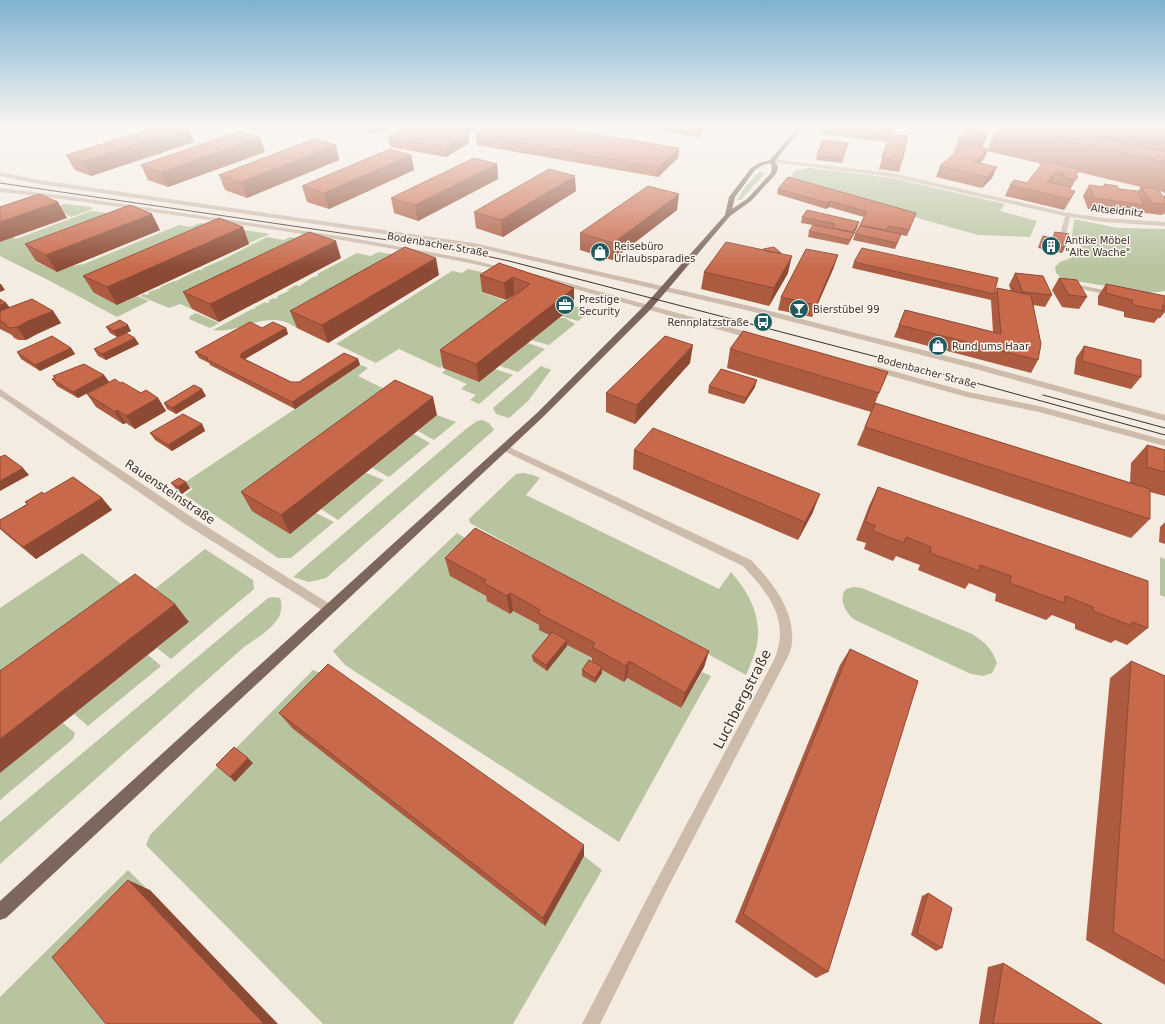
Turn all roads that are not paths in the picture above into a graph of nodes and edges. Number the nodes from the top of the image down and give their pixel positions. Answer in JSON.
{"nodes":[{"id":1,"x":0,"y":174,"type":"edge"},
{"id":2,"x":749,"y":174,"type":"edge"},
{"id":3,"x":773,"y":174,"type":"edge"},
{"id":4,"x":882,"y":174,"type":"edge"},
{"id":5,"x":11,"y":176,"type":"junction"},
{"id":6,"x":0,"y":180,"type":"edge"},
{"id":7,"x":0,"y":190,"type":"edge"},
{"id":8,"x":728,"y":215,"type":"junction"},
{"id":9,"x":1068,"y":215,"type":"junction"},
{"id":10,"x":1165,"y":224,"type":"edge"},
{"id":11,"x":1063,"y":235,"type":"edge"},
{"id":12,"x":516,"y":271,"type":"edge"},
{"id":13,"x":531,"y":275,"type":"edge"},
{"id":14,"x":1059,"y":283,"type":"edge"},
{"id":15,"x":664,"y":288,"type":"junction"},
{"id":16,"x":1120,"y":296,"type":"edge"},
{"id":17,"x":648,"y":307,"type":"junction"},
{"id":18,"x":761,"y":338,"type":"edge"},
{"id":19,"x":867,"y":367,"type":"edge"},
{"id":20,"x":0,"y":392,"type":"edge"},
{"id":21,"x":1165,"y":418,"type":"edge"},
{"id":22,"x":1165,"y":443,"type":"edge"},
{"id":23,"x":505,"y":448,"type":"junction"},
{"id":24,"x":329,"y":609,"type":"junction"},
{"id":25,"x":0,"y":912,"type":"edge"},
{"id":26,"x":591,"y":1024,"type":"edge"}],
"edges":[{"from":1,"to":5,"type":"street","name":"Bodenbacher Straße"},
{"from":2,"to":8,"type":"main road"},
{"from":3,"to":8,"type":"main road"},
{"from":4,"to":9,"type":"street","name":"Altseidnitz"},
{"from":5,"to":6,"type":"street"},
{"from":5,"to":15,"type":"street","name":"Bodenbacher Straße"},
{"from":7,"to":12,"type":"street","name":"Bodenbacher Straße"},
{"from":8,"to":15,"type":"main road"},
{"from":9,"to":10,"type":"street","name":"Altseidnitz"},
{"from":9,"to":11,"type":"street"},
{"from":13,"to":17,"type":"street"},
{"from":14,"to":16,"type":"street"},
{"from":15,"to":17,"type":"main road"},
{"from":15,"to":21,"type":"street","name":"Bodenbacher Straße"},
{"from":17,"to":18,"type":"street"},
{"from":17,"to":23,"type":"main road"},
{"from":19,"to":22,"type":"street","name":"Bodenbacher Straße"},
{"from":20,"to":24,"type":"street","name":"Rauensteinstraße"},
{"from":23,"to":24,"type":"main road"},
{"from":23,"to":26,"type":"street","name":"Luchbergstraße"},
{"from":24,"to":25,"type":"main road"}]}
